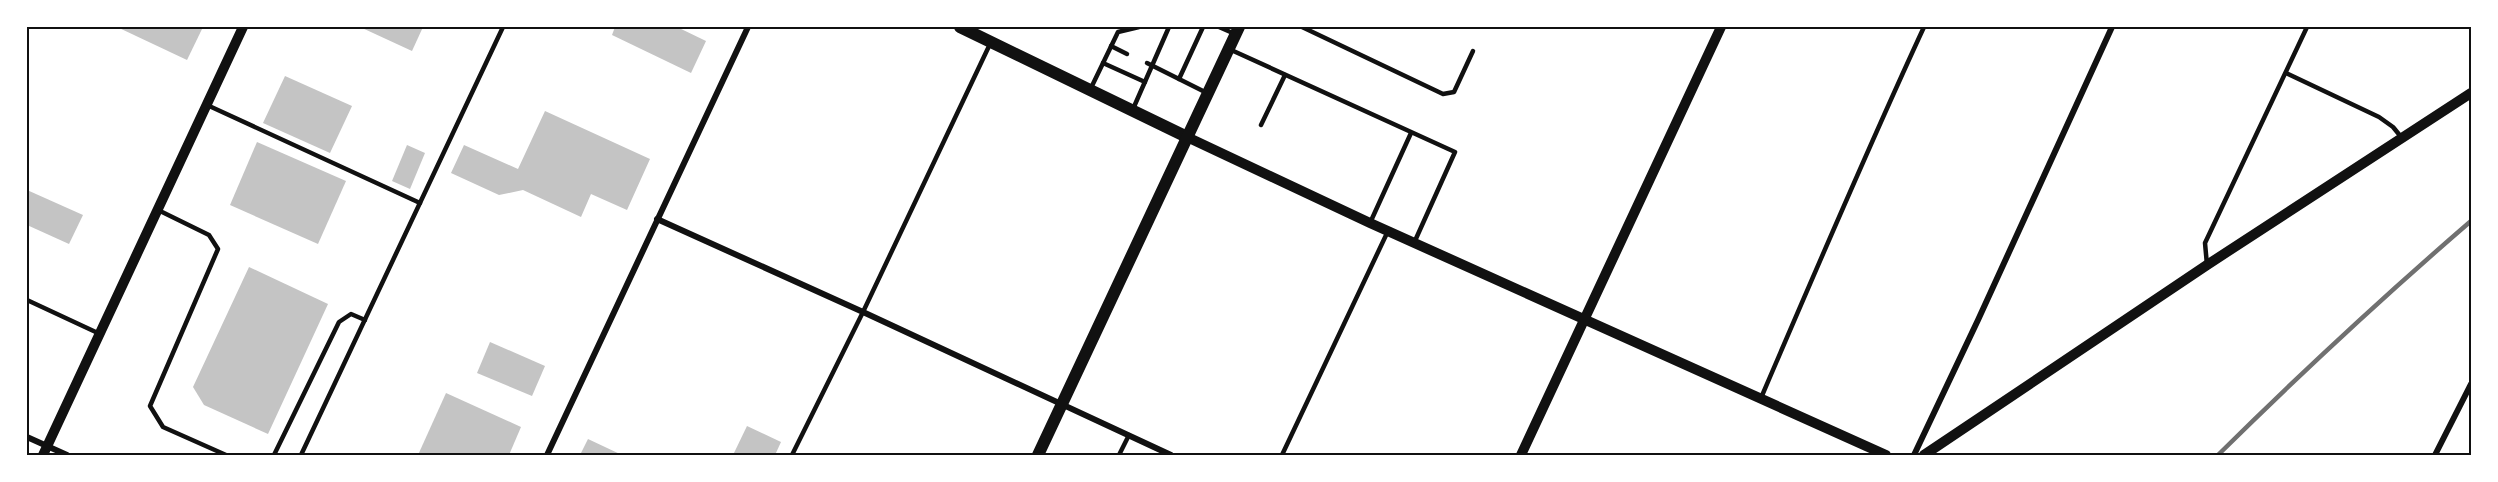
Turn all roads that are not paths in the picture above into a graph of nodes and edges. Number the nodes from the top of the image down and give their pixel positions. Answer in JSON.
{"nodes":[{"id":1,"x":243,"y":27,"type":"edge"},
{"id":2,"x":503,"y":27,"type":"edge"},
{"id":3,"x":748,"y":27,"type":"edge"},
{"id":4,"x":960,"y":27,"type":"edge"},
{"id":5,"x":1139,"y":27,"type":"edge"},
{"id":6,"x":1170,"y":27,"type":"edge"},
{"id":7,"x":1203,"y":27,"type":"edge"},
{"id":8,"x":1219,"y":27,"type":"edge"},
{"id":9,"x":1302,"y":27,"type":"edge"},
{"id":10,"x":1720,"y":27,"type":"edge"},
{"id":11,"x":1924,"y":27,"type":"edge"},
{"id":12,"x":2112,"y":27,"type":"edge"},
{"id":13,"x":2307,"y":27,"type":"edge"},
{"id":14,"x":1237,"y":31,"type":"edge"},
{"id":15,"x":991,"y":42,"type":"junction"},
{"id":16,"x":1111,"y":46,"type":"junction"},
{"id":17,"x":1228,"y":49,"type":"junction"},
{"id":18,"x":1473,"y":51,"type":"dead end"},
{"id":19,"x":1128,"y":54,"type":"dead end"},
{"id":20,"x":1103,"y":63,"type":"junction"},
{"id":21,"x":1149,"y":64,"type":"junction"},
{"id":22,"x":2286,"y":73,"type":"junction"},
{"id":23,"x":1285,"y":75,"type":"junction"},
{"id":24,"x":1179,"y":79,"type":"junction"},
{"id":25,"x":1145,"y":82,"type":"junction"},
{"id":26,"x":1090,"y":90,"type":"junction"},
{"id":27,"x":1207,"y":93,"type":"junction"},
{"id":28,"x":2471,"y":93,"type":"edge"},
{"id":29,"x":207,"y":105,"type":"junction"},
{"id":30,"x":1132,"y":111,"type":"junction"},
{"id":31,"x":1262,"y":125,"type":"dead end"},
{"id":32,"x":1411,"y":132,"type":"junction"},
{"id":33,"x":1187,"y":137,"type":"junction"},
{"id":34,"x":2402,"y":138,"type":"junction"},
{"id":35,"x":420,"y":203,"type":"junction"},
{"id":36,"x":158,"y":210,"type":"junction"},
{"id":37,"x":657,"y":219,"type":"junction"},
{"id":38,"x":1370,"y":223,"type":"junction"},
{"id":39,"x":1388,"y":231,"type":"junction"},
{"id":40,"x":1414,"y":243,"type":"junction"},
{"id":41,"x":2207,"y":265,"type":"junction"},
{"id":42,"x":27,"y":300,"type":"edge"},
{"id":43,"x":863,"y":312,"type":"junction"},
{"id":44,"x":1584,"y":319,"type":"junction"},
{"id":45,"x":365,"y":320,"type":"junction"},
{"id":46,"x":100,"y":334,"type":"junction"},
{"id":47,"x":2471,"y":384,"type":"edge"},
{"id":48,"x":1761,"y":398,"type":"junction"},
{"id":49,"x":1062,"y":404,"type":"junction"},
{"id":50,"x":1129,"y":435,"type":"junction"},
{"id":51,"x":27,"y":437,"type":"edge"},
{"id":52,"x":45,"y":451,"type":"edge"},
{"id":53,"x":67,"y":455,"type":"edge"},
{"id":54,"x":226,"y":455,"type":"edge"},
{"id":55,"x":274,"y":455,"type":"edge"},
{"id":56,"x":301,"y":455,"type":"edge"},
{"id":57,"x":547,"y":455,"type":"edge"},
{"id":58,"x":792,"y":455,"type":"edge"},
{"id":59,"x":1038,"y":455,"type":"edge"},
{"id":60,"x":1119,"y":455,"type":"edge"},
{"id":61,"x":1171,"y":455,"type":"edge"},
{"id":62,"x":1282,"y":455,"type":"edge"},
{"id":63,"x":1521,"y":455,"type":"edge"},
{"id":64,"x":1887,"y":455,"type":"edge"},
{"id":65,"x":1914,"y":455,"type":"edge"},
{"id":66,"x":1924,"y":455,"type":"edge"},
{"id":67,"x":2435,"y":455,"type":"edge"}],
"edges":[{"from":1,"to":29,"type":"street"},
{"from":2,"to":35,"type":"lane"},
{"from":3,"to":37,"type":"street"},
{"from":4,"to":15,"type":"main road"},
{"from":5,"to":16,"type":"lane"},
{"from":6,"to":21,"type":"lane"},
{"from":7,"to":24,"type":"lane"},
{"from":8,"to":14,"type":"lane"},
{"from":9,"to":18,"type":"lane"},
{"from":10,"to":44,"type":"street"},
{"from":11,"to":48,"type":"lane"},
{"from":12,"to":65,"type":"street"},
{"from":13,"to":22,"type":"lane"},
{"from":14,"to":17,"type":"main road"},
{"from":15,"to":26,"type":"main road"},
{"from":15,"to":43,"type":"lane"},
{"from":16,"to":19,"type":"lane"},
{"from":16,"to":20,"type":"lane"},
{"from":17,"to":23,"type":"lane"},
{"from":17,"to":27,"type":"main road"},
{"from":20,"to":25,"type":"lane"},
{"from":20,"to":26,"type":"lane"},
{"from":21,"to":24,"type":"lane"},
{"from":21,"to":25,"type":"lane"},
{"from":22,"to":34,"type":"lane"},
{"from":22,"to":41,"type":"lane"},
{"from":23,"to":31,"type":"lane"},
{"from":23,"to":32,"type":"lane"},
{"from":24,"to":27,"type":"lane"},
{"from":25,"to":30,"type":"lane"},
{"from":26,"to":30,"type":"main road"},
{"from":27,"to":33,"type":"main road"},
{"from":28,"to":34,"type":"street"},
{"from":29,"to":35,"type":"lane"},
{"from":29,"to":36,"type":"street"},
{"from":30,"to":33,"type":"main road"},
{"from":32,"to":38,"type":"lane"},
{"from":32,"to":40,"type":"lane"},
{"from":33,"to":38,"type":"street"},
{"from":33,"to":49,"type":"main road"},
{"from":34,"to":41,"type":"street"},
{"from":35,"to":45,"type":"lane"},
{"from":36,"to":46,"type":"street"},
{"from":36,"to":54,"type":"lane"},
{"from":37,"to":43,"type":"street"},
{"from":37,"to":57,"type":"street"},
{"from":38,"to":39,"type":"street"},
{"from":39,"to":40,"type":"street"},
{"from":39,"to":62,"type":"lane"},
{"from":40,"to":44,"type":"street"},
{"from":41,"to":66,"type":"street"},
{"from":42,"to":46,"type":"lane"},
{"from":43,"to":49,"type":"street"},
{"from":43,"to":58,"type":"lane"},
{"from":44,"to":48,"type":"street"},
{"from":44,"to":63,"type":"street"},
{"from":45,"to":55,"type":"lane"},
{"from":45,"to":56,"type":"lane"},
{"from":46,"to":52,"type":"street"},
{"from":47,"to":67,"type":"street"},
{"from":48,"to":64,"type":"street"},
{"from":49,"to":50,"type":"street"},
{"from":49,"to":59,"type":"main road"},
{"from":50,"to":60,"type":"lane"},
{"from":50,"to":61,"type":"street"},
{"from":51,"to":52,"type":"street"},
{"from":52,"to":53,"type":"street"}]}
